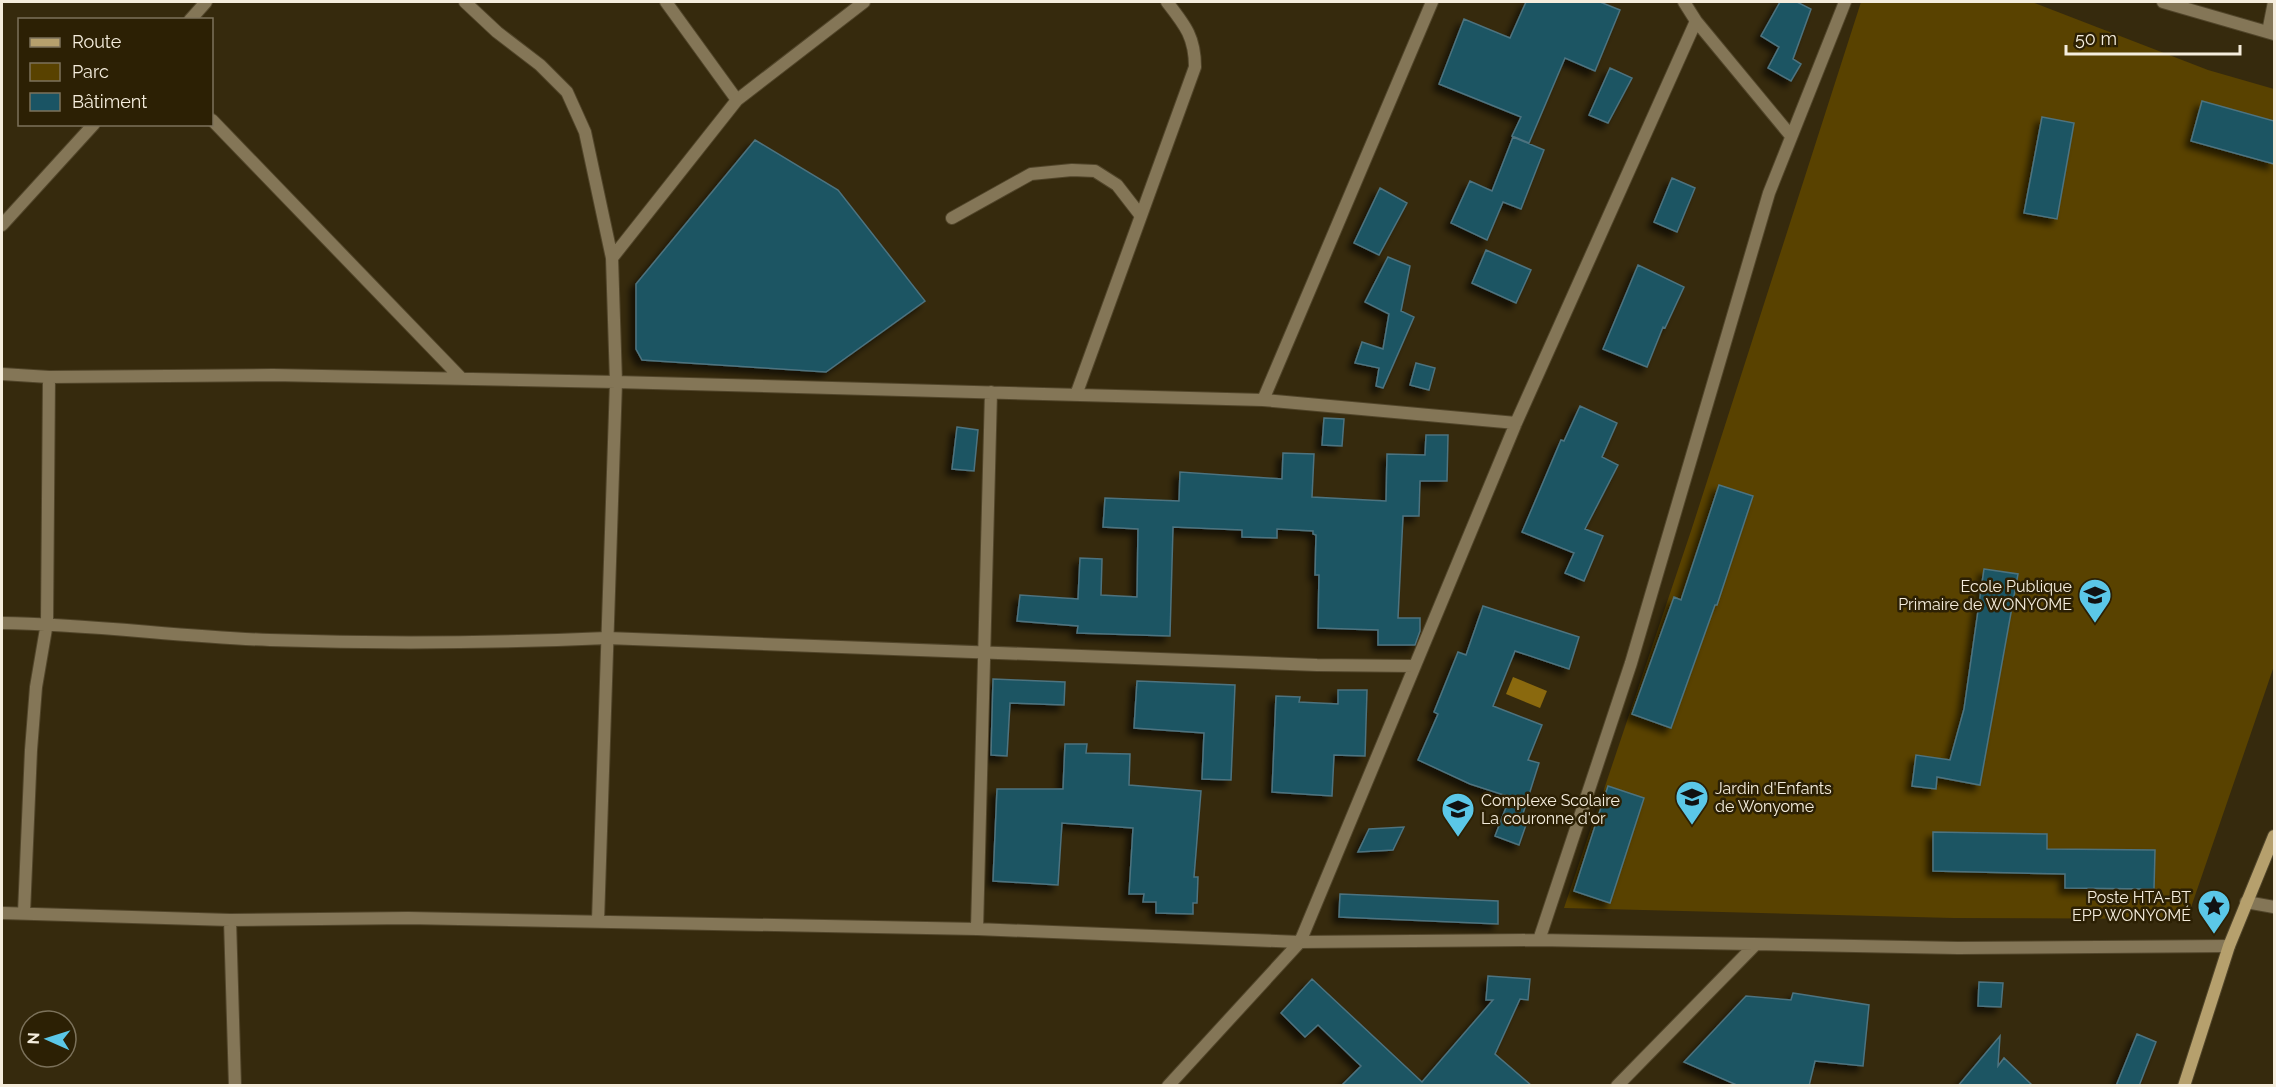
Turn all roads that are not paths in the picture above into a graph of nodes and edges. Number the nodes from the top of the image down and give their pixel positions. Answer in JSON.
{"nodes":[{"id":1,"x":206,"y":2,"type":"edge"},
{"id":2,"x":465,"y":2,"type":"edge"},
{"id":3,"x":666,"y":2,"type":"edge"},
{"id":4,"x":864,"y":2,"type":"edge"},
{"id":5,"x":1167,"y":2,"type":"edge"},
{"id":6,"x":1432,"y":2,"type":"edge"},
{"id":7,"x":1684,"y":2,"type":"edge"},
{"id":8,"x":1845,"y":2,"type":"edge"},
{"id":9,"x":2163,"y":2,"type":"edge"},
{"id":10,"x":2274,"y":2,"type":"edge"},
{"id":11,"x":192,"y":18,"type":"edge"},
{"id":12,"x":1696,"y":21,"type":"junction"},
{"id":13,"x":2271,"y":33,"type":"edge"},
{"id":14,"x":737,"y":100,"type":"junction"},
{"id":15,"x":213,"y":121,"type":"edge"},
{"id":16,"x":92,"y":126,"type":"edge"},
{"id":17,"x":1791,"y":136,"type":"junction"},
{"id":18,"x":1141,"y":216,"type":"junction"},
{"id":19,"x":952,"y":218,"type":"dead end"},
{"id":20,"x":2,"y":225,"type":"edge"},
{"id":21,"x":612,"y":258,"type":"junction"},
{"id":22,"x":2,"y":374,"type":"edge"},
{"id":23,"x":49,"y":377,"type":"junction"},
{"id":24,"x":462,"y":379,"type":"junction"},
{"id":25,"x":616,"y":382,"type":"junction"},
{"id":26,"x":991,"y":392,"type":"junction"},
{"id":27,"x":1076,"y":395,"type":"junction"},
{"id":28,"x":1263,"y":400,"type":"junction"},
{"id":29,"x":1516,"y":423,"type":"junction"},
{"id":30,"x":2,"y":623,"type":"edge"},
{"id":31,"x":47,"y":623,"type":"junction"},
{"id":32,"x":607,"y":638,"type":"junction"},
{"id":33,"x":984,"y":651,"type":"junction"},
{"id":34,"x":1414,"y":666,"type":"junction"},
{"id":35,"x":2274,"y":836,"type":"edge"},
{"id":36,"x":2246,"y":902,"type":"junction"},
{"id":37,"x":2274,"y":907,"type":"edge"},
{"id":38,"x":2,"y":913,"type":"edge"},
{"id":39,"x":24,"y":913,"type":"junction"},
{"id":40,"x":230,"y":920,"type":"junction"},
{"id":41,"x":597,"y":921,"type":"junction"},
{"id":42,"x":976,"y":929,"type":"junction"},
{"id":43,"x":1539,"y":940,"type":"junction"},
{"id":44,"x":1300,"y":942,"type":"junction"},
{"id":45,"x":1755,"y":945,"type":"junction"},
{"id":46,"x":2229,"y":946,"type":"junction"},
{"id":47,"x":235,"y":1086,"type":"edge"},
{"id":48,"x":1168,"y":1086,"type":"edge"},
{"id":49,"x":1617,"y":1086,"type":"edge"},
{"id":50,"x":2184,"y":1086,"type":"edge"}],
"edges":[{"from":1,"to":11,"type":"street"},
{"from":2,"to":21,"type":"street"},
{"from":3,"to":14,"type":"street"},
{"from":4,"to":14,"type":"street"},
{"from":5,"to":18,"type":"street"},
{"from":6,"to":28,"type":"street"},
{"from":7,"to":12,"type":"street"},
{"from":8,"to":17,"type":"street"},
{"from":9,"to":13,"type":"street"},
{"from":10,"to":13,"type":"street"},
{"from":12,"to":17,"type":"street"},
{"from":12,"to":29,"type":"street"},
{"from":14,"to":21,"type":"street"},
{"from":15,"to":24,"type":"street"},
{"from":16,"to":20,"type":"street"},
{"from":17,"to":43,"type":"street"},
{"from":18,"to":19,"type":"street"},
{"from":18,"to":27,"type":"street"},
{"from":21,"to":25,"type":"street"},
{"from":22,"to":23,"type":"street"},
{"from":23,"to":24,"type":"street"},
{"from":23,"to":31,"type":"street"},
{"from":24,"to":25,"type":"street"},
{"from":25,"to":26,"type":"street"},
{"from":25,"to":32,"type":"street"},
{"from":26,"to":27,"type":"street"},
{"from":26,"to":33,"type":"street"},
{"from":27,"to":28,"type":"street"},
{"from":28,"to":29,"type":"street"},
{"from":29,"to":34,"type":"street"},
{"from":30,"to":31,"type":"street"},
{"from":31,"to":32,"type":"street"},
{"from":31,"to":39,"type":"street"},
{"from":32,"to":33,"type":"street"},
{"from":32,"to":41,"type":"street"},
{"from":33,"to":34,"type":"street"},
{"from":33,"to":42,"type":"street"},
{"from":34,"to":44,"type":"street"},
{"from":35,"to":36,"type":"main road"},
{"from":36,"to":37,"type":"street"},
{"from":36,"to":46,"type":"main road"},
{"from":38,"to":39,"type":"street"},
{"from":39,"to":40,"type":"street"},
{"from":40,"to":41,"type":"street"},
{"from":40,"to":47,"type":"street"},
{"from":41,"to":42,"type":"street"},
{"from":42,"to":44,"type":"street"},
{"from":43,"to":44,"type":"street"},
{"from":43,"to":45,"type":"street"},
{"from":44,"to":48,"type":"street"},
{"from":45,"to":46,"type":"street"},
{"from":45,"to":49,"type":"street"},
{"from":46,"to":50,"type":"main road"}]}
